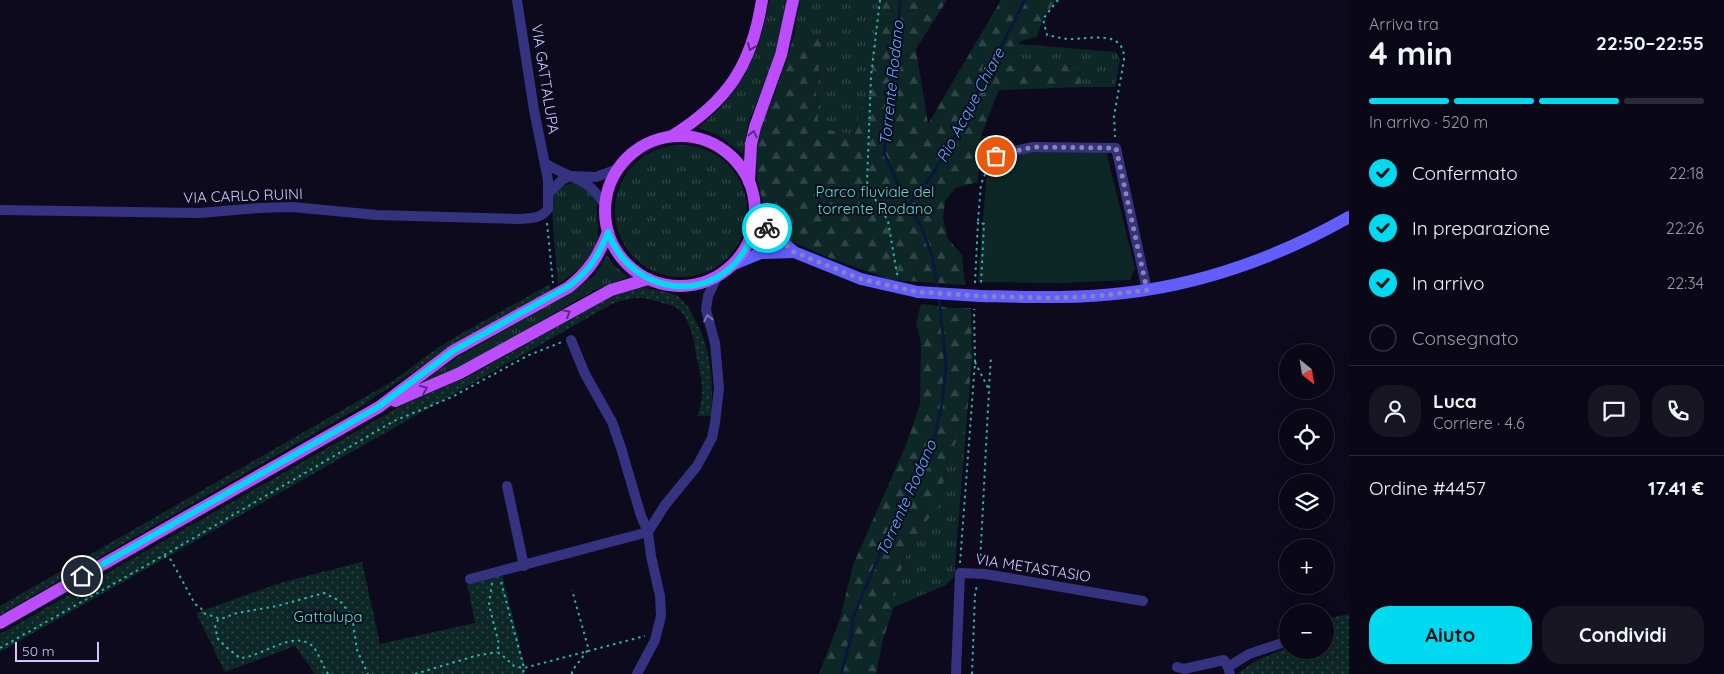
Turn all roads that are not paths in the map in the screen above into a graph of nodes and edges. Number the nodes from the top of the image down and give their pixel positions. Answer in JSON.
{"nodes":[{"id":1,"x":517,"y":0,"type":"edge"},
{"id":2,"x":762,"y":0,"type":"edge"},
{"id":3,"x":793,"y":0,"type":"edge"},
{"id":4,"x":672,"y":136,"type":"junction"},
{"id":5,"x":996,"y":156,"type":"road end"},
{"id":6,"x":545,"y":163,"type":"junction"},
{"id":7,"x":618,"y":169,"type":"junction"},
{"id":8,"x":570,"y":176,"type":"junction"},
{"id":9,"x":749,"y":182,"type":"junction"},
{"id":10,"x":548,"y":194,"type":"junction"},
{"id":11,"x":605,"y":205,"type":"junction"},
{"id":12,"x":0,"y":210,"type":"edge"},
{"id":13,"x":756,"y":210,"type":"junction"},
{"id":14,"x":545,"y":213,"type":"joint"},
{"id":15,"x":1349,"y":217,"type":"edge"},
{"id":16,"x":608,"y":232,"type":"junction"},
{"id":17,"x":794,"y":252,"type":"junction"},
{"id":18,"x":734,"y":264,"type":"junction"},
{"id":19,"x":717,"y":276,"type":"junction"},
{"id":20,"x":648,"y":279,"type":"junction"},
{"id":21,"x":1147,"y":290,"type":"junction"},
{"id":22,"x":571,"y":340,"type":"road end"},
{"id":23,"x":378,"y":407,"type":"junction"},
{"id":24,"x":507,"y":486,"type":"dead end"},
{"id":25,"x":648,"y":532,"type":"junction"},
{"id":26,"x":524,"y":566,"type":"junction"},
{"id":27,"x":470,"y":579,"type":"dead end"},
{"id":28,"x":1143,"y":600,"type":"dead end"},
{"id":29,"x":0,"y":623,"type":"edge"},
{"id":30,"x":1279,"y":644,"type":"edge"},
{"id":31,"x":1177,"y":667,"type":"dead end"},
{"id":32,"x":1229,"y":671,"type":"edge"},
{"id":33,"x":636,"y":674,"type":"edge"},
{"id":34,"x":956,"y":674,"type":"edge"}],
"edges":[{"from":1,"to":6,"type":"street","name":"VIA GATTALUPA"},
{"from":2,"to":4,"type":"main road","one_way":true},
{"from":9,"to":3,"type":"main road","one_way":true},
{"from":4,"to":7,"type":"main road"},
{"from":4,"to":9,"type":"main road"},
{"from":5,"to":21,"type":"street"},
{"from":6,"to":8,"type":"street"},
{"from":6,"to":10,"type":"street","name":"VIA GATTALUPA"},
{"from":7,"to":8,"type":"street"},
{"from":7,"to":11,"type":"main road"},
{"from":8,"to":10,"type":"street"},
{"from":8,"to":11,"type":"street"},
{"from":9,"to":13,"type":"main road"},
{"from":10,"to":14,"type":"street","name":"VIA GATTALUPA"},
{"from":11,"to":16,"type":"main road"},
{"from":12,"to":14,"type":"street","name":"VIA CARLO RUINI"},
{"from":13,"to":17,"type":"main road"},
{"from":13,"to":18,"type":"main road"},
{"from":15,"to":21,"type":"main road"},
{"from":16,"to":20,"type":"main road"},
{"from":16,"to":23,"type":"main road"},
{"from":17,"to":18,"type":"main road"},
{"from":17,"to":21,"type":"main road","bridge":true},
{"from":18,"to":19,"type":"main road"},
{"from":19,"to":20,"type":"main road"},
{"from":25,"to":19,"type":"street","one_way":true},
{"from":23,"to":20,"type":"main road","one_way":true},
{"from":22,"to":25,"type":"street"},
{"from":23,"to":29,"type":"main road"},
{"from":24,"to":26,"type":"street"},
{"from":25,"to":26,"type":"street"},
{"from":25,"to":33,"type":"street"},
{"from":26,"to":27,"type":"street"},
{"from":28,"to":34,"type":"street","name":"VIA METASTASIO"},
{"from":30,"to":32,"type":"street"},
{"from":31,"to":32,"type":"street"}]}
